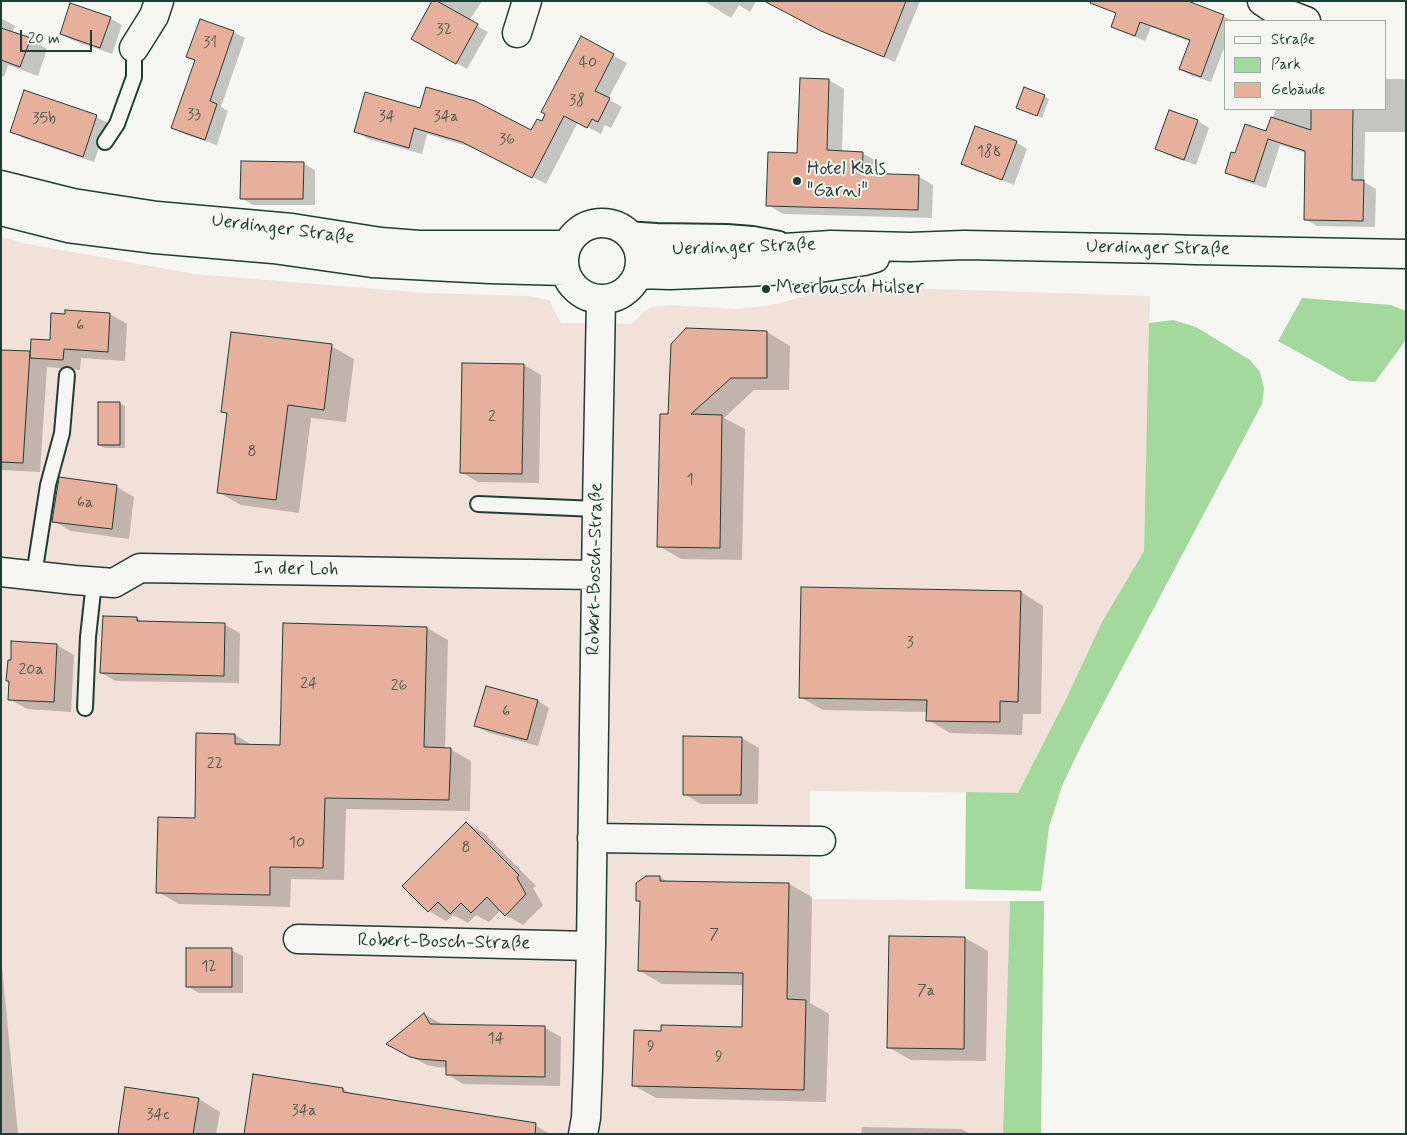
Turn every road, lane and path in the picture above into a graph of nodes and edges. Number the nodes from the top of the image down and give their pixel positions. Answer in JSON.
{"nodes":[{"id":1,"x":159,"y":1,"type":"edge"},
{"id":2,"x":527,"y":1,"type":"edge"},
{"id":3,"x":1262,"y":1,"type":"edge"},
{"id":4,"x":1303,"y":20,"type":"edge"},
{"id":5,"x":517,"y":33,"type":"dead end"},
{"id":6,"x":134,"y":48,"type":"joint"},
{"id":7,"x":105,"y":142,"type":"dead end"},
{"id":8,"x":1,"y":185,"type":"edge"},
{"id":9,"x":1,"y":211,"type":"edge"},
{"id":10,"x":632,"y":238,"type":"junction"},
{"id":11,"x":910,"y":247,"type":"junction"},
{"id":12,"x":1406,"y":254,"type":"edge"},
{"id":13,"x":566,"y":258,"type":"junction"},
{"id":14,"x":639,"y":274,"type":"junction"},
{"id":15,"x":601,"y":300,"type":"junction"},
{"id":16,"x":67,"y":375,"type":"dead end"},
{"id":17,"x":478,"y":504,"type":"dead end"},
{"id":18,"x":597,"y":509,"type":"junction"},
{"id":19,"x":596,"y":564,"type":"junction"},
{"id":20,"x":1,"y":572,"type":"edge"},
{"id":21,"x":34,"y":575,"type":"junction"},
{"id":22,"x":94,"y":582,"type":"junction"},
{"id":23,"x":85,"y":708,"type":"dead end"},
{"id":24,"x":592,"y":838,"type":"junction"},
{"id":25,"x":821,"y":841,"type":"dead end"},
{"id":26,"x":298,"y":939,"type":"dead end"},
{"id":27,"x":591,"y":946,"type":"junction"},
{"id":28,"x":583,"y":1134,"type":"edge"}],
"edges":[{"from":1,"to":6,"type":"street"},
{"from":2,"to":5,"type":"street"},
{"from":3,"to":4,"type":"street"},
{"from":6,"to":7,"type":"lane"},
{"from":8,"to":13,"type":"street","name":"Uerdinger Straße"},
{"from":9,"to":13,"type":"street","name":"Uerdinger Straße"},
{"from":10,"to":11,"type":"street","name":"Uerdinger Straße"},
{"from":10,"to":13,"type":"street","name":"Uerdinger Straße"},
{"from":10,"to":14,"type":"street"},
{"from":11,"to":12,"type":"street","name":"Uerdinger Straße"},
{"from":11,"to":14,"type":"street","name":"Uerdinger Straße"},
{"from":13,"to":15,"type":"street"},
{"from":14,"to":15,"type":"street"},
{"from":15,"to":18,"type":"street","name":"Robert-Bosch-Straße"},
{"from":16,"to":21,"type":"lane"},
{"from":17,"to":18,"type":"lane"},
{"from":18,"to":19,"type":"street","name":"Robert-Bosch-Straße"},
{"from":19,"to":22,"type":"street","name":"In der Loh"},
{"from":19,"to":24,"type":"street","name":"Robert-Bosch-Straße"},
{"from":20,"to":21,"type":"street","name":"In der Loh"},
{"from":21,"to":22,"type":"street","name":"In der Loh"},
{"from":22,"to":23,"type":"lane"},
{"from":24,"to":25,"type":"street"},
{"from":24,"to":27,"type":"street","name":"Robert-Bosch-Straße"},
{"from":26,"to":27,"type":"street","name":"Robert-Bosch-Straße"},
{"from":27,"to":28,"type":"street","name":"Robert-Bosch-Straße"}]}
